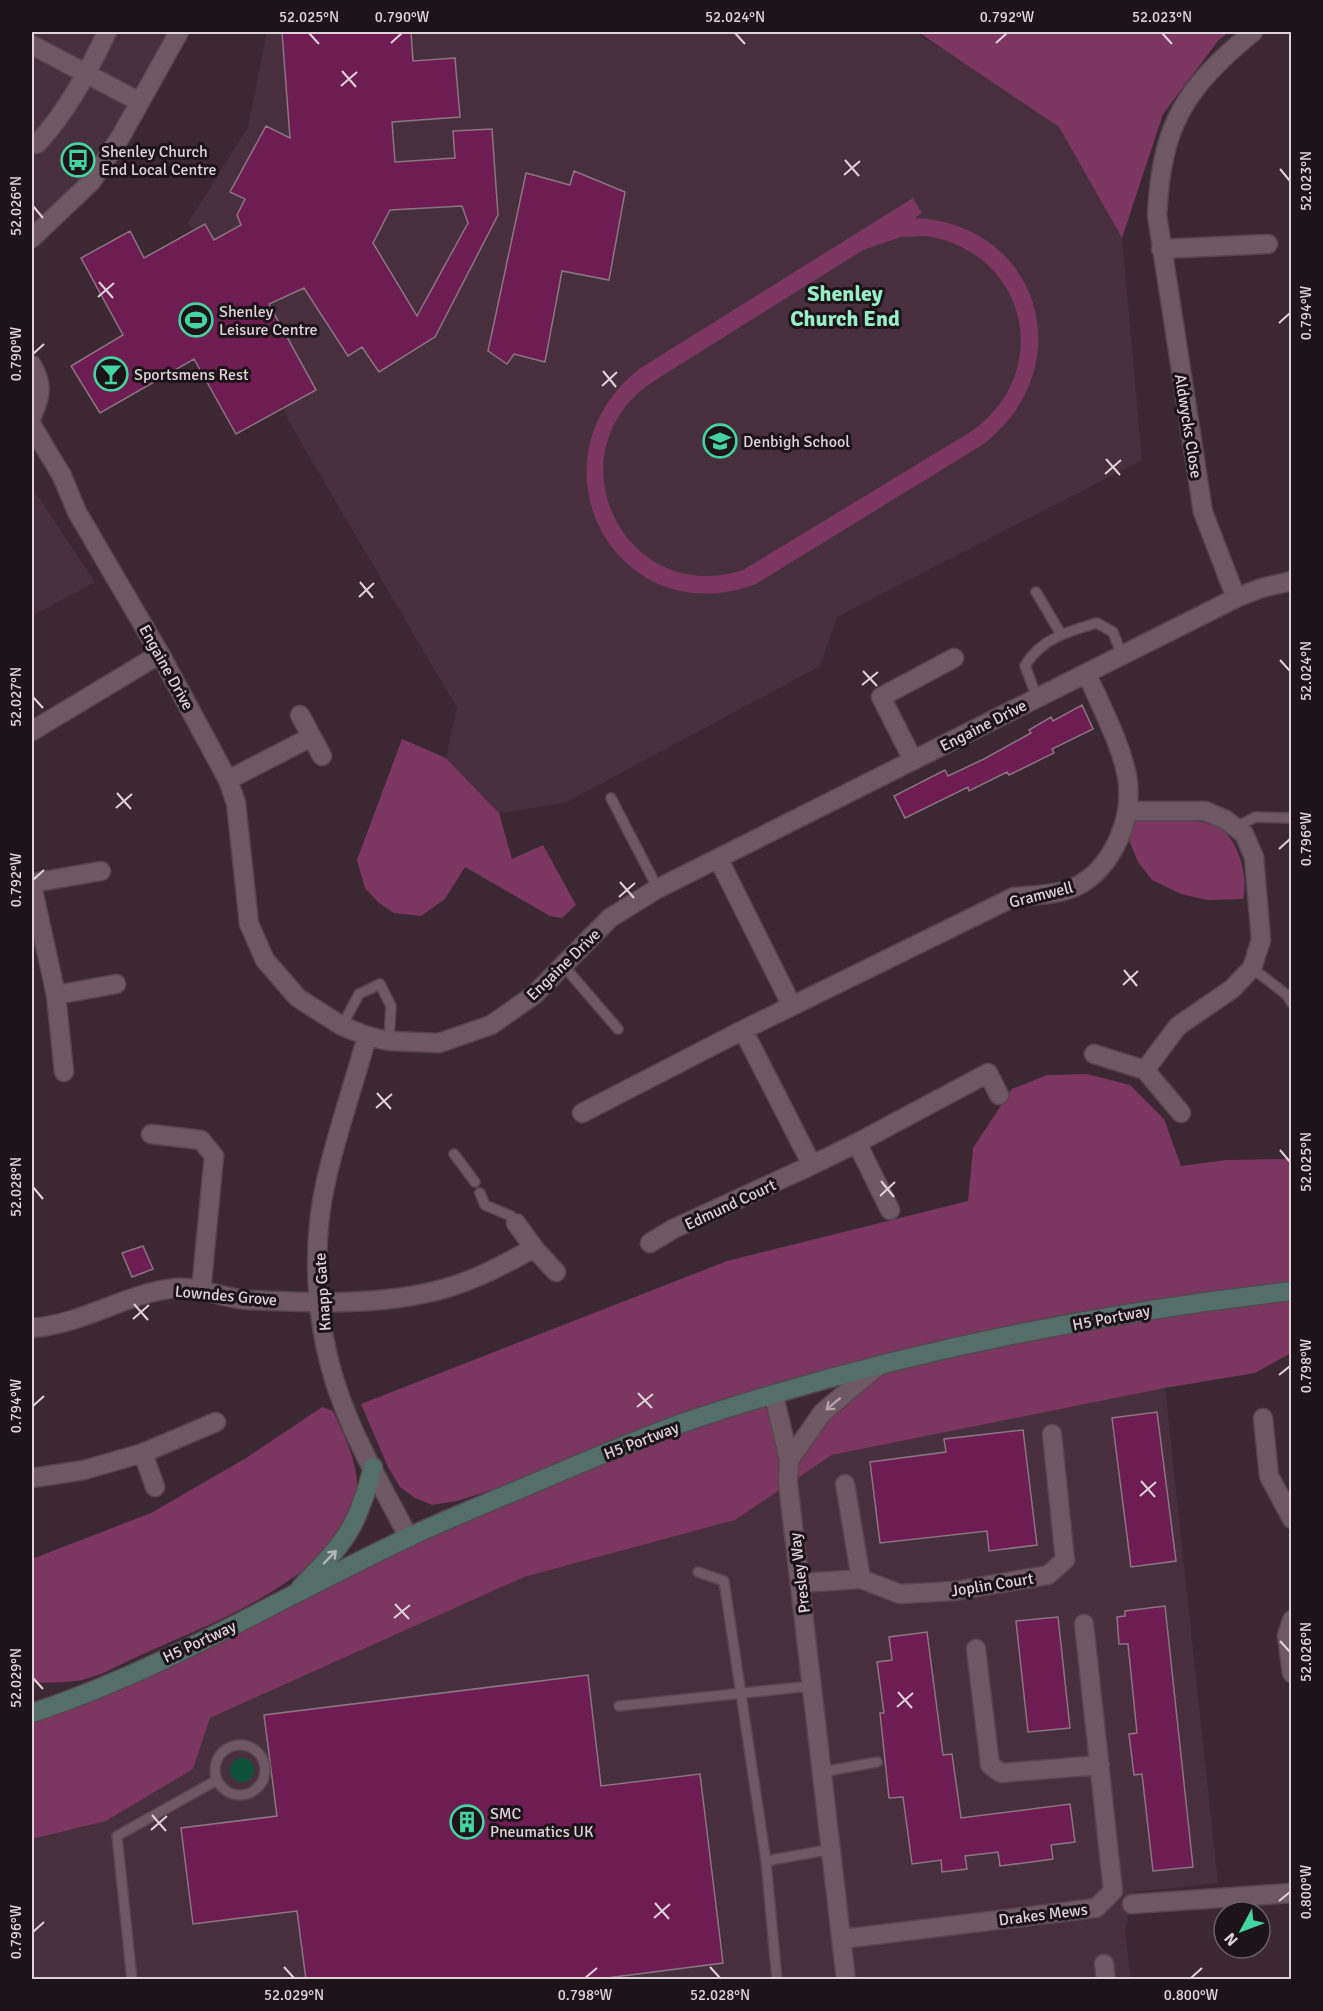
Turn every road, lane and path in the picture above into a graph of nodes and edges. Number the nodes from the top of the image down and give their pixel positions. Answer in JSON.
{"nodes":[{"id":1,"x":107,"y":32,"type":"edge"},
{"id":2,"x":179,"y":32,"type":"edge"},
{"id":3,"x":1253,"y":32,"type":"edge"},
{"id":4,"x":32,"y":45,"type":"edge"},
{"id":5,"x":87,"y":75,"type":"junction"},
{"id":6,"x":140,"y":102,"type":"junction"},
{"id":7,"x":37,"y":144,"type":"dead end"},
{"id":8,"x":32,"y":238,"type":"edge"},
{"id":9,"x":1268,"y":244,"type":"dead end"},
{"id":10,"x":1161,"y":249,"type":"junction"},
{"id":11,"x":32,"y":365,"type":"edge"},
{"id":12,"x":32,"y":416,"type":"edge"},
{"id":13,"x":32,"y":426,"type":"edge"},
{"id":14,"x":1292,"y":581,"type":"edge"},
{"id":15,"x":1036,"y":592,"type":"dead end"},
{"id":16,"x":1236,"y":598,"type":"junction"},
{"id":17,"x":1061,"y":634,"type":"junction"},
{"id":18,"x":160,"y":654,"type":"junction"},
{"id":19,"x":1122,"y":656,"type":"junction"},
{"id":20,"x":954,"y":658,"type":"dead end"},
{"id":21,"x":1087,"y":674,"type":"junction"},
{"id":22,"x":1037,"y":697,"type":"junction"},
{"id":23,"x":300,"y":715,"type":"dead end"},
{"id":24,"x":32,"y":731,"type":"edge"},
{"id":25,"x":311,"y":737,"type":"junction"},
{"id":26,"x":322,"y":756,"type":"dead end"},
{"id":27,"x":913,"y":760,"type":"junction"},
{"id":28,"x":228,"y":780,"type":"junction"},
{"id":29,"x":611,"y":798,"type":"dead end"},
{"id":30,"x":1128,"y":811,"type":"junction"},
{"id":31,"x":1292,"y":818,"type":"edge"},
{"id":32,"x":1235,"y":828,"type":"junction"},
{"id":33,"x":718,"y":858,"type":"junction"},
{"id":34,"x":101,"y":871,"type":"dead end"},
{"id":35,"x":32,"y":885,"type":"edge"},
{"id":36,"x":658,"y":889,"type":"junction"},
{"id":37,"x":562,"y":964,"type":"junction"},
{"id":38,"x":1252,"y":968,"type":"junction"},
{"id":39,"x":116,"y":984,"type":"dead end"},
{"id":40,"x":56,"y":995,"type":"junction"},
{"id":41,"x":1292,"y":1003,"type":"edge"},
{"id":42,"x":792,"y":1006,"type":"junction"},
{"id":43,"x":342,"y":1026,"type":"junction"},
{"id":44,"x":618,"y":1029,"type":"dead end"},
{"id":45,"x":743,"y":1030,"type":"junction"},
{"id":46,"x":367,"y":1036,"type":"junction"},
{"id":47,"x":389,"y":1041,"type":"junction"},
{"id":48,"x":1094,"y":1054,"type":"dead end"},
{"id":49,"x":1145,"y":1070,"type":"junction"},
{"id":50,"x":64,"y":1072,"type":"dead end"},
{"id":51,"x":999,"y":1095,"type":"dead end"},
{"id":52,"x":582,"y":1113,"type":"dead end"},
{"id":53,"x":1181,"y":1113,"type":"dead end"},
{"id":54,"x":151,"y":1134,"type":"dead end"},
{"id":55,"x":857,"y":1143,"type":"junction"},
{"id":56,"x":454,"y":1154,"type":"dead end"},
{"id":57,"x":812,"y":1166,"type":"junction"},
{"id":58,"x":475,"y":1182,"type":"dead end"},
{"id":59,"x":480,"y":1193,"type":"dead end"},
{"id":60,"x":890,"y":1210,"type":"dead end"},
{"id":61,"x":516,"y":1223,"type":"joint"},
{"id":62,"x":650,"y":1243,"type":"dead end"},
{"id":63,"x":534,"y":1248,"type":"junction"},
{"id":64,"x":556,"y":1272,"type":"dead end"},
{"id":65,"x":201,"y":1291,"type":"junction"},
{"id":66,"x":1292,"y":1291,"type":"edge"},
{"id":67,"x":320,"y":1302,"type":"junction"},
{"id":68,"x":32,"y":1328,"type":"edge"},
{"id":69,"x":878,"y":1366,"type":"junction"},
{"id":70,"x":774,"y":1396,"type":"junction"},
{"id":71,"x":1263,"y":1418,"type":"dead end"},
{"id":72,"x":216,"y":1422,"type":"dead end"},
{"id":73,"x":1052,"y":1434,"type":"dead end"},
{"id":74,"x":143,"y":1453,"type":"junction"},
{"id":75,"x":789,"y":1460,"type":"junction"},
{"id":76,"x":373,"y":1467,"type":"junction"},
{"id":77,"x":32,"y":1478,"type":"edge"},
{"id":78,"x":845,"y":1484,"type":"dead end"},
{"id":79,"x":155,"y":1487,"type":"dead end"},
{"id":80,"x":1292,"y":1519,"type":"edge"},
{"id":81,"x":409,"y":1538,"type":"junction"},
{"id":82,"x":698,"y":1572,"type":"dead end"},
{"id":83,"x":861,"y":1579,"type":"junction"},
{"id":84,"x":801,"y":1583,"type":"junction"},
{"id":85,"x":289,"y":1599,"type":"junction"},
{"id":86,"x":1292,"y":1620,"type":"edge"},
{"id":87,"x":1084,"y":1624,"type":"dead end"},
{"id":88,"x":976,"y":1649,"type":"dead end"},
{"id":89,"x":1292,"y":1674,"type":"edge"},
{"id":90,"x":811,"y":1686,"type":"junction"},
{"id":91,"x":743,"y":1693,"type":"junction"},
{"id":92,"x":619,"y":1706,"type":"dead end"},
{"id":93,"x":32,"y":1713,"type":"edge"},
{"id":94,"x":877,"y":1762,"type":"dead end"},
{"id":95,"x":1100,"y":1765,"type":"junction"},
{"id":96,"x":822,"y":1772,"type":"junction"},
{"id":97,"x":217,"y":1780,"type":"junction"},
{"id":98,"x":832,"y":1848,"type":"junction"},
{"id":99,"x":766,"y":1861,"type":"junction"},
{"id":100,"x":1292,"y":1893,"type":"edge"},
{"id":101,"x":1132,"y":1904,"type":"dead end"},
{"id":102,"x":842,"y":1939,"type":"junction"},
{"id":103,"x":132,"y":1980,"type":"edge"},
{"id":104,"x":777,"y":1980,"type":"edge"},
{"id":105,"x":846,"y":1980,"type":"edge"}],
"edges":[{"from":1,"to":5,"type":"street"},
{"from":2,"to":6,"type":"street"},
{"from":3,"to":10,"type":"street","name":"Aldwycks Close"},
{"from":4,"to":5,"type":"street"},
{"from":5,"to":6,"type":"street"},
{"from":5,"to":7,"type":"street"},
{"from":6,"to":8,"type":"street"},
{"from":9,"to":10,"type":"street"},
{"from":10,"to":16,"type":"street","name":"Aldwycks Close"},
{"from":11,"to":12,"type":"street"},
{"from":13,"to":18,"type":"street","name":"Engaine Drive"},
{"from":14,"to":16,"type":"street","name":"Engaine Drive"},
{"from":15,"to":17,"type":"lane"},
{"from":16,"to":19,"type":"street","name":"Engaine Drive"},
{"from":17,"to":19,"type":"lane","name":"Engaine Drive"},
{"from":17,"to":22,"type":"lane","name":"Engaine Drive"},
{"from":18,"to":24,"type":"street"},
{"from":18,"to":28,"type":"street","name":"Engaine Drive"},
{"from":19,"to":21,"type":"street","name":"Engaine Drive"},
{"from":20,"to":27,"type":"street"},
{"from":21,"to":22,"type":"street","name":"Engaine Drive"},
{"from":21,"to":30,"type":"street","name":"Gramwell"},
{"from":22,"to":27,"type":"street","name":"Engaine Drive"},
{"from":23,"to":25,"type":"street"},
{"from":25,"to":26,"type":"street"},
{"from":25,"to":28,"type":"street"},
{"from":27,"to":33,"type":"street","name":"Engaine Drive"},
{"from":28,"to":43,"type":"street","name":"Engaine Drive"},
{"from":29,"to":36,"type":"lane"},
{"from":30,"to":32,"type":"street"},
{"from":30,"to":42,"type":"street","name":"Gramwell"},
{"from":31,"to":32,"type":"lane"},
{"from":32,"to":38,"type":"street"},
{"from":33,"to":36,"type":"street","name":"Engaine Drive"},
{"from":33,"to":42,"type":"street"},
{"from":34,"to":35,"type":"street"},
{"from":35,"to":40,"type":"street"},
{"from":36,"to":37,"type":"street","name":"Engaine Drive"},
{"from":37,"to":44,"type":"lane"},
{"from":37,"to":47,"type":"street","name":"Engaine Drive"},
{"from":38,"to":41,"type":"lane"},
{"from":38,"to":49,"type":"street"},
{"from":39,"to":40,"type":"street"},
{"from":40,"to":50,"type":"street"},
{"from":42,"to":45,"type":"street","name":"Gramwell"},
{"from":43,"to":46,"type":"street","name":"Engaine Drive"},
{"from":43,"to":47,"type":"lane"},
{"from":45,"to":52,"type":"street","name":"Gramwell"},
{"from":45,"to":57,"type":"street"},
{"from":46,"to":47,"type":"street","name":"Engaine Drive"},
{"from":46,"to":67,"type":"street","name":"Knapp Gate"},
{"from":48,"to":49,"type":"street"},
{"from":49,"to":53,"type":"street"},
{"from":51,"to":55,"type":"street","name":"Edmund Court"},
{"from":54,"to":65,"type":"street"},
{"from":55,"to":57,"type":"street","name":"Edmund Court"},
{"from":55,"to":60,"type":"street"},
{"from":56,"to":58,"type":"lane"},
{"from":57,"to":62,"type":"street","name":"Edmund Court"},
{"from":59,"to":61,"type":"lane"},
{"from":61,"to":63,"type":"street"},
{"from":63,"to":64,"type":"street"},
{"from":63,"to":67,"type":"street","name":"Lowndes Grove"},
{"from":65,"to":67,"type":"street","name":"Lowndes Grove"},
{"from":65,"to":68,"type":"street","name":"Lowndes Grove"},
{"from":66,"to":69,"type":"street","name":"H5 Portway"},
{"from":67,"to":76,"type":"street","name":"Knapp Gate"},
{"from":69,"to":70,"type":"street","name":"H5 Portway"},
{"from":69,"to":75,"type":"street","one_way":true},
{"from":70,"to":75,"type":"street","name":"Presley Way"},
{"from":70,"to":81,"type":"street","name":"H5 Portway"},
{"from":71,"to":80,"type":"street"},
{"from":72,"to":74,"type":"street"},
{"from":73,"to":83,"type":"street","name":"Joplin Court"},
{"from":74,"to":77,"type":"street"},
{"from":74,"to":79,"type":"street"},
{"from":75,"to":84,"type":"street","name":"Presley Way"},
{"from":76,"to":81,"type":"street","name":"Knapp Gate"},
{"from":85,"to":76,"type":"street","one_way":true},
{"from":78,"to":83,"type":"street"},
{"from":81,"to":85,"type":"street","name":"H5 Portway"},
{"from":82,"to":91,"type":"lane"},
{"from":83,"to":84,"type":"street","name":"Joplin Court"},
{"from":84,"to":90,"type":"street","name":"Presley Way"},
{"from":85,"to":93,"type":"street","name":"H5 Portway"},
{"from":86,"to":89,"type":"street"},
{"from":87,"to":95,"type":"street","name":"Drakes Mews"},
{"from":88,"to":95,"type":"street"},
{"from":90,"to":91,"type":"lane"},
{"from":90,"to":96,"type":"street","name":"Presley Way"},
{"from":91,"to":92,"type":"lane"},
{"from":91,"to":99,"type":"lane"},
{"from":94,"to":96,"type":"lane"},
{"from":95,"to":102,"type":"street","name":"Drakes Mews"},
{"from":96,"to":98,"type":"street","name":"Presley Way"},
{"from":97,"to":97,"type":"lane"},
{"from":97,"to":103,"type":"lane"},
{"from":98,"to":99,"type":"lane"},
{"from":98,"to":102,"type":"street","name":"Presley Way"},
{"from":99,"to":104,"type":"lane"},
{"from":100,"to":101,"type":"street"},
{"from":102,"to":105,"type":"street","name":"Presley Way"}]}
